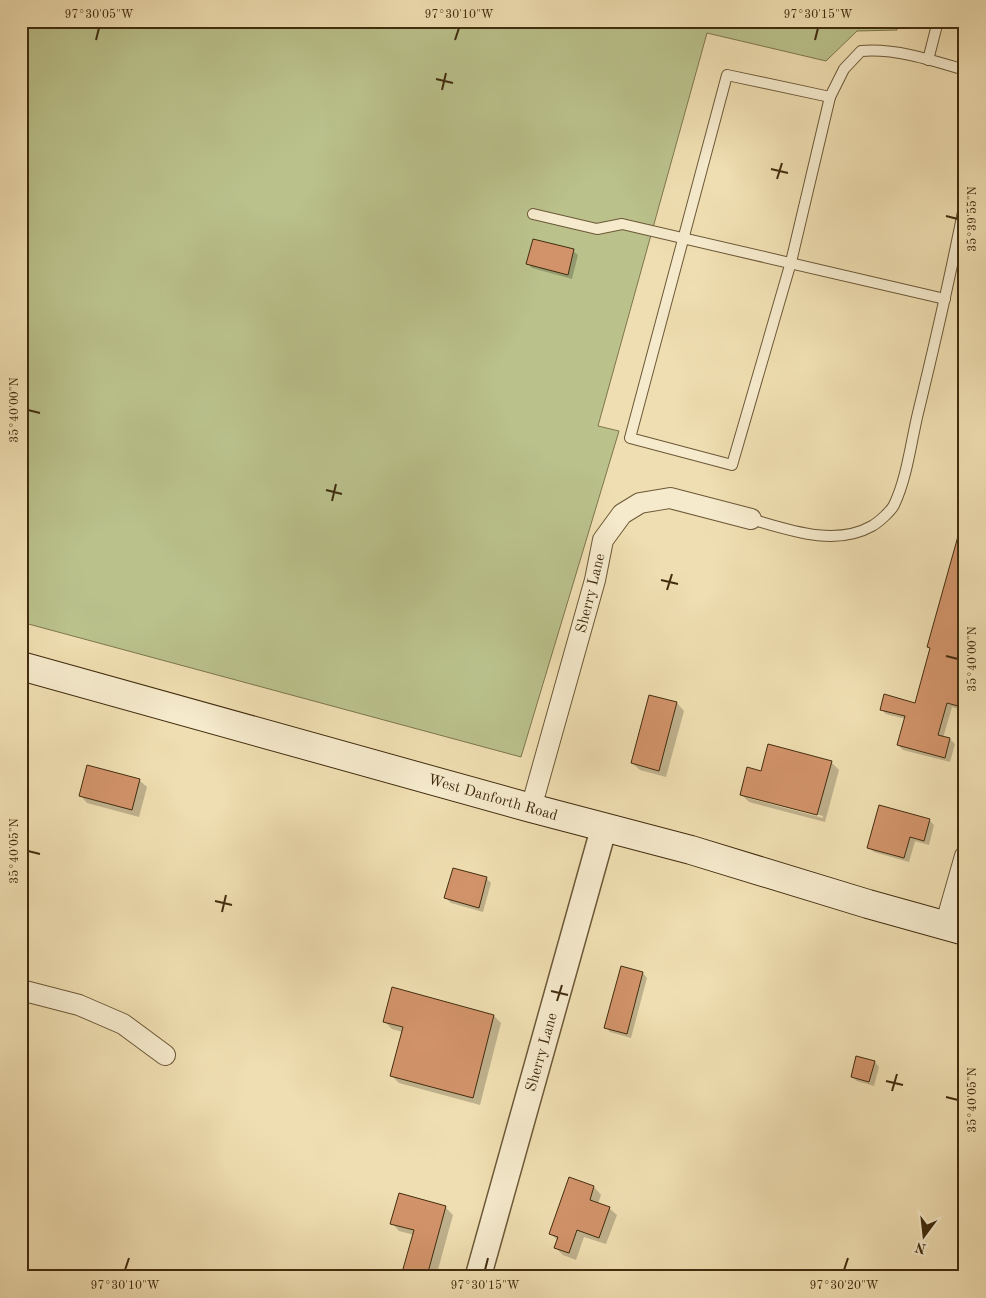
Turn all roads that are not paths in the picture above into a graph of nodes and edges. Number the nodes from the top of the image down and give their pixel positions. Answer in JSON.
{"nodes":[{"id":1,"x":938,"y":21,"type":"edge"},
{"id":2,"x":928,"y":60,"type":"junction"},
{"id":3,"x":965,"y":70,"type":"edge"},
{"id":4,"x":830,"y":97,"type":"junction"},
{"id":5,"x":965,"y":202,"type":"edge"},
{"id":6,"x":533,"y":214,"type":"dead end"},
{"id":7,"x":684,"y":238,"type":"junction"},
{"id":8,"x":791,"y":262,"type":"junction"},
{"id":9,"x":945,"y":299,"type":"junction"},
{"id":10,"x":751,"y":519,"type":"joint"},
{"id":11,"x":21,"y":666,"type":"edge"},
{"id":12,"x":531,"y":808,"type":"junction"},
{"id":13,"x":604,"y":827,"type":"junction"},
{"id":14,"x":965,"y":856,"type":"edge"},
{"id":15,"x":955,"y":928,"type":"edge"},
{"id":16,"x":21,"y":990,"type":"edge"},
{"id":17,"x":165,"y":1055,"type":"dead end"},
{"id":18,"x":478,"y":1277,"type":"edge"}],
"edges":[{"from":1,"to":2,"type":"lane"},
{"from":2,"to":3,"type":"lane"},
{"from":2,"to":4,"type":"lane"},
{"from":4,"to":7,"type":"lane"},
{"from":4,"to":8,"type":"lane"},
{"from":5,"to":9,"type":"lane"},
{"from":6,"to":7,"type":"lane"},
{"from":7,"to":8,"type":"lane"},
{"from":7,"to":8,"type":"lane"},
{"from":8,"to":9,"type":"lane"},
{"from":9,"to":10,"type":"lane"},
{"from":10,"to":12,"type":"street","name":"Sherry Lane"},
{"from":11,"to":12,"type":"main road","name":"West Danforth Road"},
{"from":12,"to":13,"type":"main road","name":"West Danforth Road"},
{"from":13,"to":15,"type":"main road","name":"West Danforth Road"},
{"from":13,"to":18,"type":"street","name":"Sherry Lane"},
{"from":14,"to":15,"type":"street"},
{"from":16,"to":17,"type":"street"}]}
